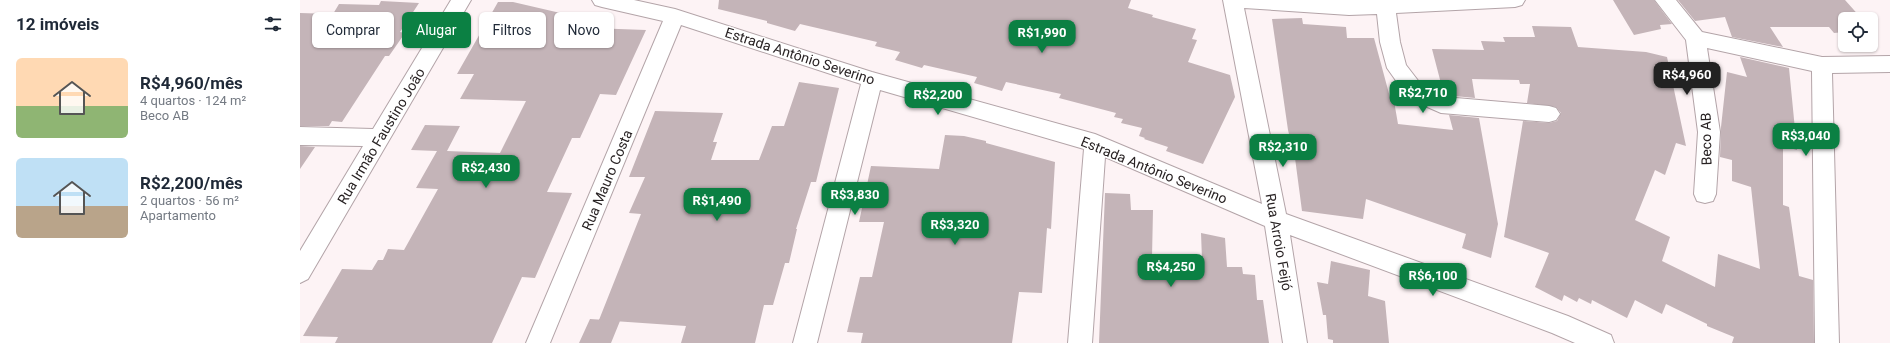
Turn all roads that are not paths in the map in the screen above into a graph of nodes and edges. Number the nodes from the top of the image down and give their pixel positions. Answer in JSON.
{"nodes":[{"id":1,"x":461,"y":0,"type":"edge"},
{"id":2,"x":602,"y":0,"type":"edge"},
{"id":3,"x":1233,"y":0,"type":"edge"},
{"id":4,"x":1515,"y":0,"type":"edge"},
{"id":5,"x":1665,"y":0,"type":"edge"},
{"id":6,"x":1386,"y":6,"type":"junction"},
{"id":7,"x":675,"y":16,"type":"junction"},
{"id":8,"x":1696,"y":38,"type":"junction"},
{"id":9,"x":1890,"y":64,"type":"edge"},
{"id":10,"x":1822,"y":65,"type":"junction"},
{"id":11,"x":872,"y":80,"type":"junction"},
{"id":12,"x":1549,"y":114,"type":"dead end"},
{"id":13,"x":300,"y":136,"type":"edge"},
{"id":14,"x":379,"y":138,"type":"junction"},
{"id":15,"x":1095,"y":143,"type":"junction"},
{"id":16,"x":1705,"y":194,"type":"dead end"},
{"id":17,"x":1276,"y":220,"type":"junction"},
{"id":18,"x":300,"y":272,"type":"edge"},
{"id":19,"x":1559,"y":334,"type":"edge"},
{"id":20,"x":538,"y":343,"type":"edge"},
{"id":21,"x":805,"y":343,"type":"edge"},
{"id":22,"x":1080,"y":343,"type":"edge"},
{"id":23,"x":1295,"y":343,"type":"edge"},
{"id":24,"x":1602,"y":343,"type":"edge"},
{"id":25,"x":1827,"y":343,"type":"edge"}],
"edges":[{"from":1,"to":14,"type":"street","name":"Rua Irmão Faustino João"},
{"from":2,"to":7,"type":"street","name":"Estrada Antônio Severino"},
{"from":3,"to":6,"type":"street"},
{"from":3,"to":17,"type":"street","name":"Rua Arroio Feijó"},
{"from":4,"to":6,"type":"street"},
{"from":5,"to":8,"type":"street"},
{"from":6,"to":12,"type":"street"},
{"from":7,"to":11,"type":"street","name":"Estrada Antônio Severino"},
{"from":7,"to":20,"type":"street","name":"Rua Mauro Costa"},
{"from":8,"to":10,"type":"street"},
{"from":8,"to":16,"type":"street","name":"Beco AB"},
{"from":9,"to":10,"type":"street"},
{"from":10,"to":25,"type":"street"},
{"from":11,"to":15,"type":"street","name":"Estrada Antônio Severino"},
{"from":11,"to":21,"type":"street"},
{"from":13,"to":14,"type":"street"},
{"from":14,"to":18,"type":"street","name":"Rua Irmão Faustino João"},
{"from":15,"to":17,"type":"street","name":"Estrada Antônio Severino"},
{"from":15,"to":22,"type":"street"},
{"from":17,"to":19,"type":"street","name":"Estrada Antônio Severino"},
{"from":17,"to":23,"type":"street","name":"Rua Arroio Feijó"},
{"from":19,"to":24,"type":"street","name":"Estrada Antônio Severino"}]}
